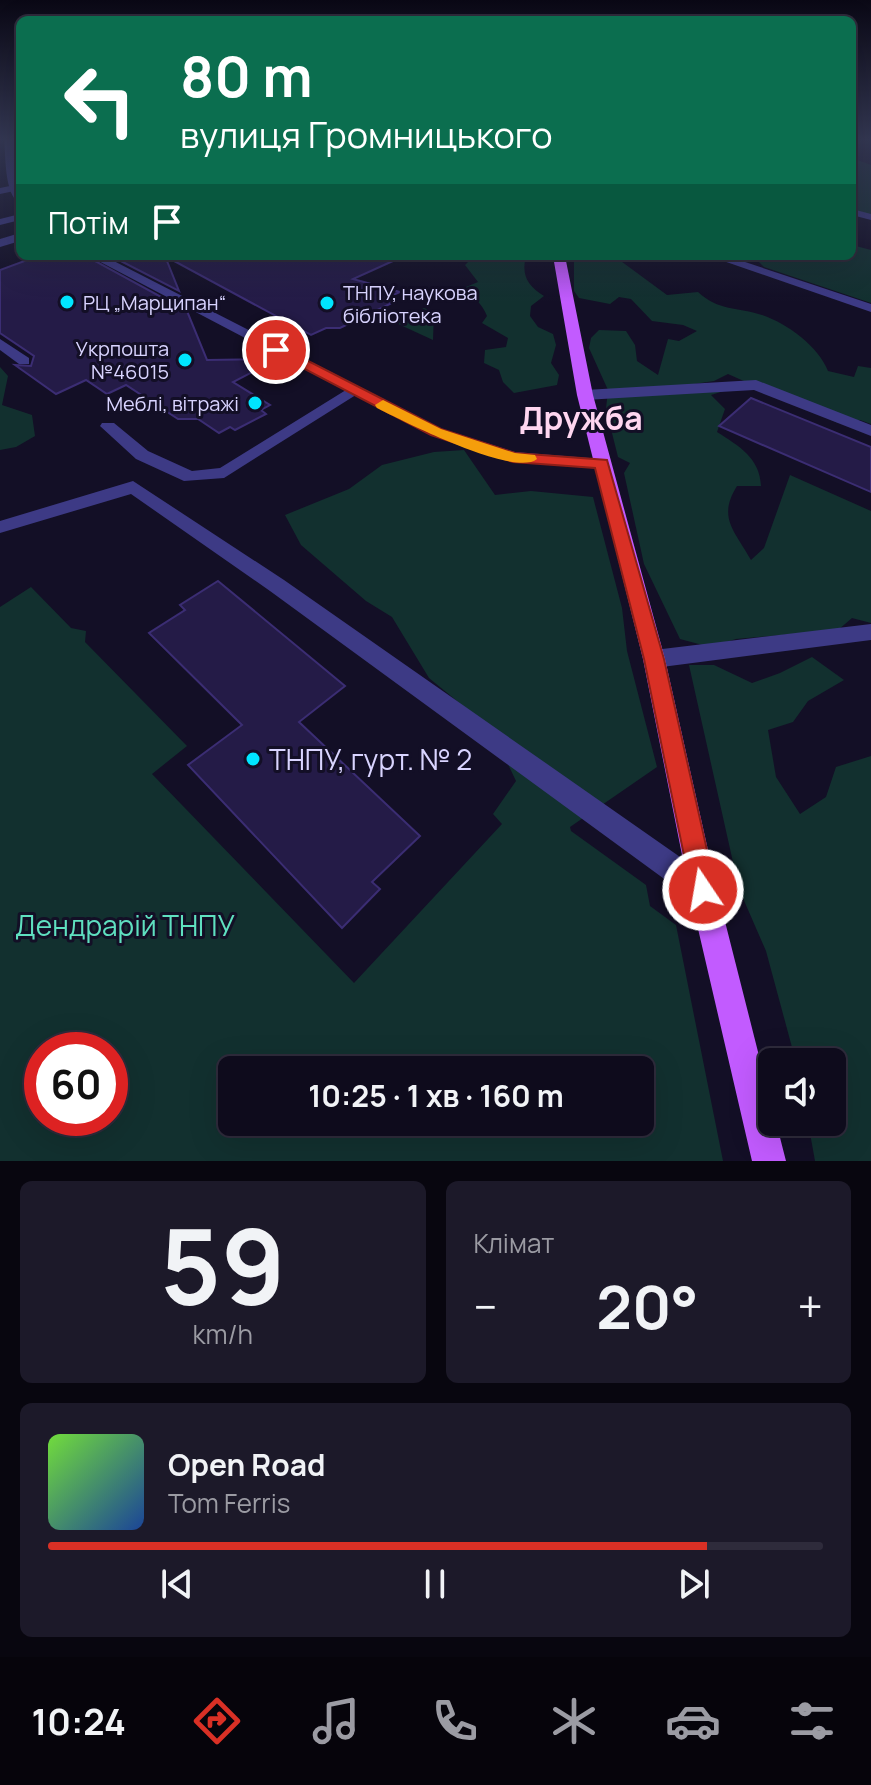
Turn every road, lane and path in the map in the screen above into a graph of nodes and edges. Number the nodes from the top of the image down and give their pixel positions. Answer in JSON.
{"nodes":[{"id":1,"x":103,"y":260,"type":"edge"},
{"id":2,"x":560,"y":260,"type":"edge"},
{"id":3,"x":727,"y":260,"type":"edge"},
{"id":4,"x":871,"y":308,"type":"edge"},
{"id":5,"x":0,"y":343,"type":"edge"},
{"id":6,"x":24,"y":361,"type":"dead end"},
{"id":7,"x":354,"y":390,"type":"junction"},
{"id":8,"x":585,"y":395,"type":"junction"},
{"id":9,"x":108,"y":426,"type":"dead end"},
{"id":10,"x":871,"y":431,"type":"edge"},
{"id":11,"x":602,"y":464,"type":"junction"},
{"id":12,"x":0,"y":527,"type":"edge"},
{"id":13,"x":871,"y":632,"type":"edge"},
{"id":14,"x":654,"y":659,"type":"junction"},
{"id":15,"x":703,"y":890,"type":"junction"},
{"id":16,"x":769,"y":1161,"type":"edge"}],
"edges":[{"from":1,"to":7,"type":"street"},
{"from":2,"to":8,"type":"main road"},
{"from":3,"to":4,"type":"street"},
{"from":5,"to":6,"type":"street"},
{"from":7,"to":9,"type":"street"},
{"from":7,"to":11,"type":"street"},
{"from":8,"to":10,"type":"street"},
{"from":8,"to":11,"type":"main road"},
{"from":11,"to":14,"type":"main road"},
{"from":12,"to":15,"type":"street"},
{"from":13,"to":14,"type":"street"},
{"from":14,"to":15,"type":"main road"},
{"from":15,"to":16,"type":"main road"}]}
